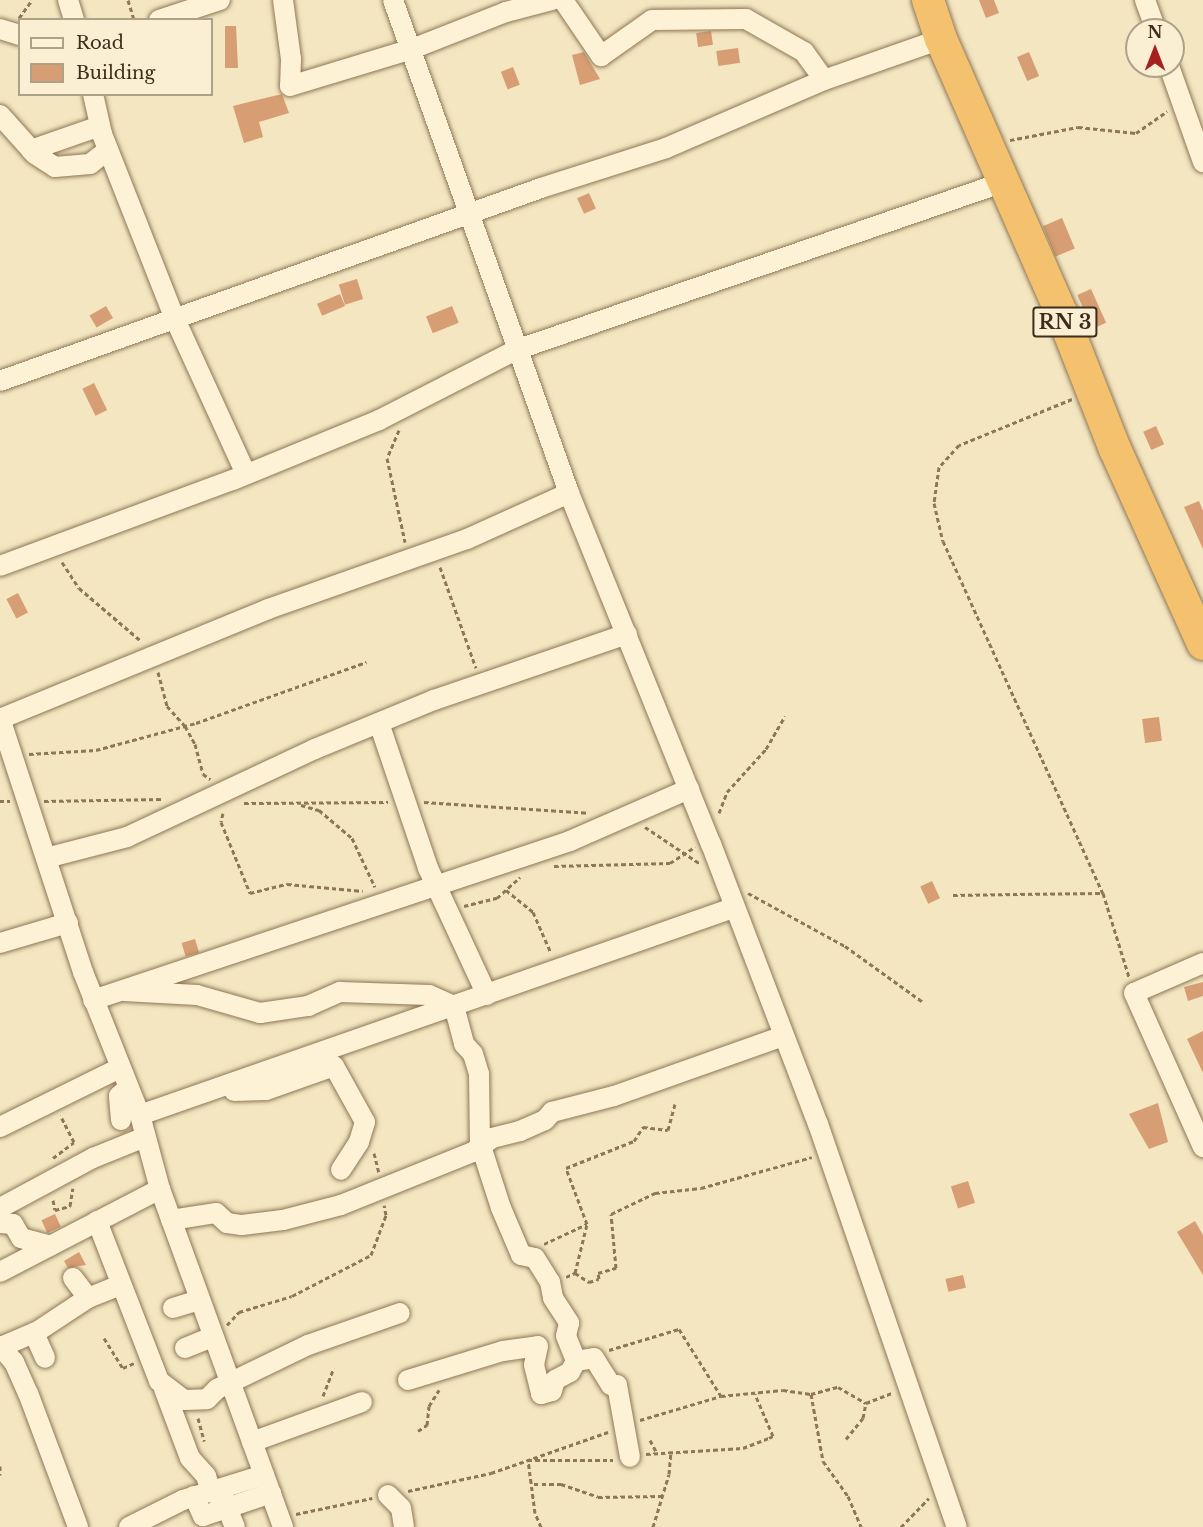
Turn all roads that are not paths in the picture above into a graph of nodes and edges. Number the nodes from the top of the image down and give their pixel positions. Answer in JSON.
{"nodes":[{"id":1,"x":68,"y":0,"type":"edge"},
{"id":2,"x":220,"y":0,"type":"edge"},
{"id":3,"x":283,"y":0,"type":"edge"},
{"id":4,"x":393,"y":0,"type":"edge"},
{"id":5,"x":552,"y":0,"type":"edge"},
{"id":6,"x":563,"y":0,"type":"edge"},
{"id":7,"x":928,"y":0,"type":"edge"},
{"id":8,"x":1144,"y":0,"type":"edge"},
{"id":9,"x":73,"y":18,"type":"edge"},
{"id":10,"x":165,"y":18,"type":"edge"},
{"id":11,"x":1151,"y":18,"type":"edge"},
{"id":12,"x":0,"y":29,"type":"edge"},
{"id":13,"x":18,"y":34,"type":"edge"},
{"id":14,"x":941,"y":39,"type":"junction"},
{"id":15,"x":412,"y":49,"type":"junction"},
{"id":16,"x":1173,"y":78,"type":"edge"},
{"id":17,"x":824,"y":80,"type":"junction"},
{"id":18,"x":93,"y":96,"type":"edge"},
{"id":19,"x":0,"y":115,"type":"edge"},
{"id":20,"x":100,"y":126,"type":"junction"},
{"id":21,"x":31,"y":150,"type":"junction"},
{"id":22,"x":108,"y":150,"type":"junction"},
{"id":23,"x":1203,"y":162,"type":"edge"},
{"id":24,"x":1004,"y":182,"type":"junction"},
{"id":25,"x":471,"y":216,"type":"junction"},
{"id":26,"x":175,"y":319,"type":"junction"},
{"id":27,"x":516,"y":350,"type":"junction"},
{"id":28,"x":0,"y":381,"type":"edge"},
{"id":29,"x":246,"y":474,"type":"junction"},
{"id":30,"x":569,"y":493,"type":"junction"},
{"id":31,"x":0,"y":566,"type":"edge"},
{"id":32,"x":627,"y":634,"type":"junction"},
{"id":33,"x":1203,"y":644,"type":"edge"},
{"id":34,"x":0,"y":718,"type":"edge"},
{"id":35,"x":379,"y":723,"type":"junction"},
{"id":36,"x":689,"y":789,"type":"junction"},
{"id":37,"x":46,"y":858,"type":"junction"},
{"id":38,"x":438,"y":887,"type":"junction"},
{"id":39,"x":733,"y":908,"type":"junction"},
{"id":40,"x":68,"y":923,"type":"junction"},
{"id":41,"x":0,"y":943,"type":"edge"},
{"id":42,"x":1203,"y":963,"type":"edge"},
{"id":43,"x":124,"y":990,"type":"junction"},
{"id":44,"x":487,"y":995,"type":"junction"},
{"id":45,"x":93,"y":1000,"type":"junction"},
{"id":46,"x":454,"y":1006,"type":"junction"},
{"id":47,"x":783,"y":1036,"type":"junction"},
{"id":48,"x":120,"y":1068,"type":"junction"},
{"id":49,"x":159,"y":1109,"type":"junction"},
{"id":50,"x":130,"y":1118,"type":"junction"},
{"id":51,"x":0,"y":1127,"type":"edge"},
{"id":52,"x":145,"y":1137,"type":"junction"},
{"id":53,"x":480,"y":1143,"type":"junction"},
{"id":54,"x":1203,"y":1148,"type":"edge"},
{"id":55,"x":341,"y":1170,"type":"dead end"},
{"id":56,"x":160,"y":1189,"type":"junction"},
{"id":57,"x":1,"y":1210,"type":"edge"},
{"id":58,"x":171,"y":1220,"type":"junction"},
{"id":59,"x":97,"y":1221,"type":"junction"},
{"id":60,"x":50,"y":1246,"type":"junction"},
{"id":61,"x":0,"y":1272,"type":"edge"},
{"id":62,"x":73,"y":1278,"type":"dead end"},
{"id":63,"x":120,"y":1285,"type":"junction"},
{"id":64,"x":88,"y":1298,"type":"junction"},
{"id":65,"x":199,"y":1300,"type":"junction"},
{"id":66,"x":172,"y":1308,"type":"dead end"},
{"id":67,"x":400,"y":1313,"type":"dead end"},
{"id":68,"x":43,"y":1333,"type":"junction"},
{"id":69,"x":212,"y":1338,"type":"junction"},
{"id":70,"x":0,"y":1347,"type":"edge"},
{"id":71,"x":185,"y":1348,"type":"dead end"},
{"id":72,"x":45,"y":1358,"type":"dead end"},
{"id":73,"x":585,"y":1360,"type":"junction"},
{"id":74,"x":408,"y":1380,"type":"dead end"},
{"id":75,"x":228,"y":1383,"type":"junction"},
{"id":76,"x":164,"y":1389,"type":"junction"},
{"id":77,"x":362,"y":1402,"type":"dead end"},
{"id":78,"x":252,"y":1442,"type":"junction"},
{"id":79,"x":630,"y":1457,"type":"road end"},
{"id":80,"x":267,"y":1484,"type":"junction"},
{"id":81,"x":203,"y":1493,"type":"junction"},
{"id":82,"x":388,"y":1495,"type":"road end"},
{"id":83,"x":227,"y":1507,"type":"junction"},
{"id":84,"x":282,"y":1523,"type":"edge"},
{"id":85,"x":78,"y":1527,"type":"edge"},
{"id":86,"x":129,"y":1527,"type":"edge"},
{"id":87,"x":234,"y":1527,"type":"edge"},
{"id":88,"x":404,"y":1527,"type":"edge"},
{"id":89,"x":957,"y":1527,"type":"edge"}],
"edges":[{"from":1,"to":9,"type":"street"},
{"from":2,"to":10,"type":"street"},
{"from":3,"to":15,"type":"street"},
{"from":4,"to":15,"type":"street"},
{"from":5,"to":15,"type":"street"},
{"from":6,"to":17,"type":"street"},
{"from":7,"to":14,"type":"highway","number":"RN 3"},
{"from":8,"to":11,"type":"street"},
{"from":12,"to":13,"type":"street"},
{"from":14,"to":17,"type":"street"},
{"from":14,"to":24,"type":"highway","number":"RN 3"},
{"from":15,"to":25,"type":"street"},
{"from":16,"to":23,"type":"street"},
{"from":17,"to":25,"type":"street"},
{"from":18,"to":20,"type":"street"},
{"from":19,"to":21,"type":"street"},
{"from":20,"to":21,"type":"street"},
{"from":20,"to":22,"type":"street"},
{"from":21,"to":22,"type":"street"},
{"from":22,"to":26,"type":"street"},
{"from":24,"to":27,"type":"street"},
{"from":24,"to":33,"type":"highway","number":"RN 3"},
{"from":25,"to":26,"type":"street"},
{"from":25,"to":27,"type":"street"},
{"from":26,"to":28,"type":"street"},
{"from":26,"to":29,"type":"street"},
{"from":27,"to":29,"type":"street"},
{"from":27,"to":30,"type":"street"},
{"from":29,"to":31,"type":"street"},
{"from":30,"to":32,"type":"street"},
{"from":30,"to":34,"type":"street"},
{"from":32,"to":35,"type":"street"},
{"from":32,"to":36,"type":"street"},
{"from":34,"to":37,"type":"street"},
{"from":35,"to":37,"type":"street"},
{"from":35,"to":38,"type":"street"},
{"from":36,"to":38,"type":"street"},
{"from":36,"to":39,"type":"street"},
{"from":37,"to":40,"type":"street"},
{"from":38,"to":43,"type":"street"},
{"from":38,"to":44,"type":"street"},
{"from":39,"to":44,"type":"street"},
{"from":39,"to":47,"type":"street"},
{"from":40,"to":41,"type":"street"},
{"from":40,"to":45,"type":"street"},
{"from":42,"to":54,"type":"street"},
{"from":43,"to":45,"type":"street"},
{"from":43,"to":46,"type":"street"},
{"from":44,"to":46,"type":"street"},
{"from":45,"to":48,"type":"street"},
{"from":46,"to":49,"type":"street"},
{"from":46,"to":53,"type":"street"},
{"from":47,"to":53,"type":"street"},
{"from":47,"to":89,"type":"street"},
{"from":48,"to":50,"type":"street"},
{"from":48,"to":51,"type":"street"},
{"from":49,"to":50,"type":"street"},
{"from":49,"to":55,"type":"street"},
{"from":50,"to":52,"type":"street"},
{"from":52,"to":56,"type":"street"},
{"from":52,"to":57,"type":"street"},
{"from":53,"to":58,"type":"street"},
{"from":53,"to":73,"type":"street"},
{"from":56,"to":58,"type":"street"},
{"from":56,"to":59,"type":"street"},
{"from":57,"to":60,"type":"street"},
{"from":58,"to":65,"type":"street"},
{"from":59,"to":60,"type":"street"},
{"from":59,"to":63,"type":"street"},
{"from":60,"to":61,"type":"street"},
{"from":62,"to":64,"type":"street"},
{"from":63,"to":64,"type":"street"},
{"from":63,"to":76,"type":"street"},
{"from":64,"to":68,"type":"street"},
{"from":65,"to":66,"type":"street"},
{"from":65,"to":69,"type":"street"},
{"from":67,"to":75,"type":"street"},
{"from":68,"to":70,"type":"street"},
{"from":68,"to":72,"type":"street"},
{"from":69,"to":71,"type":"street"},
{"from":69,"to":75,"type":"street"},
{"from":70,"to":85,"type":"street"},
{"from":73,"to":74,"type":"street"},
{"from":73,"to":79,"type":"street"},
{"from":75,"to":76,"type":"street"},
{"from":75,"to":78,"type":"street"},
{"from":76,"to":81,"type":"street"},
{"from":77,"to":78,"type":"street"},
{"from":78,"to":80,"type":"street"},
{"from":80,"to":81,"type":"street"},
{"from":80,"to":83,"type":"street"},
{"from":80,"to":84,"type":"street"},
{"from":81,"to":83,"type":"street"},
{"from":81,"to":86,"type":"street"},
{"from":82,"to":88,"type":"street"},
{"from":83,"to":87,"type":"street"}]}
